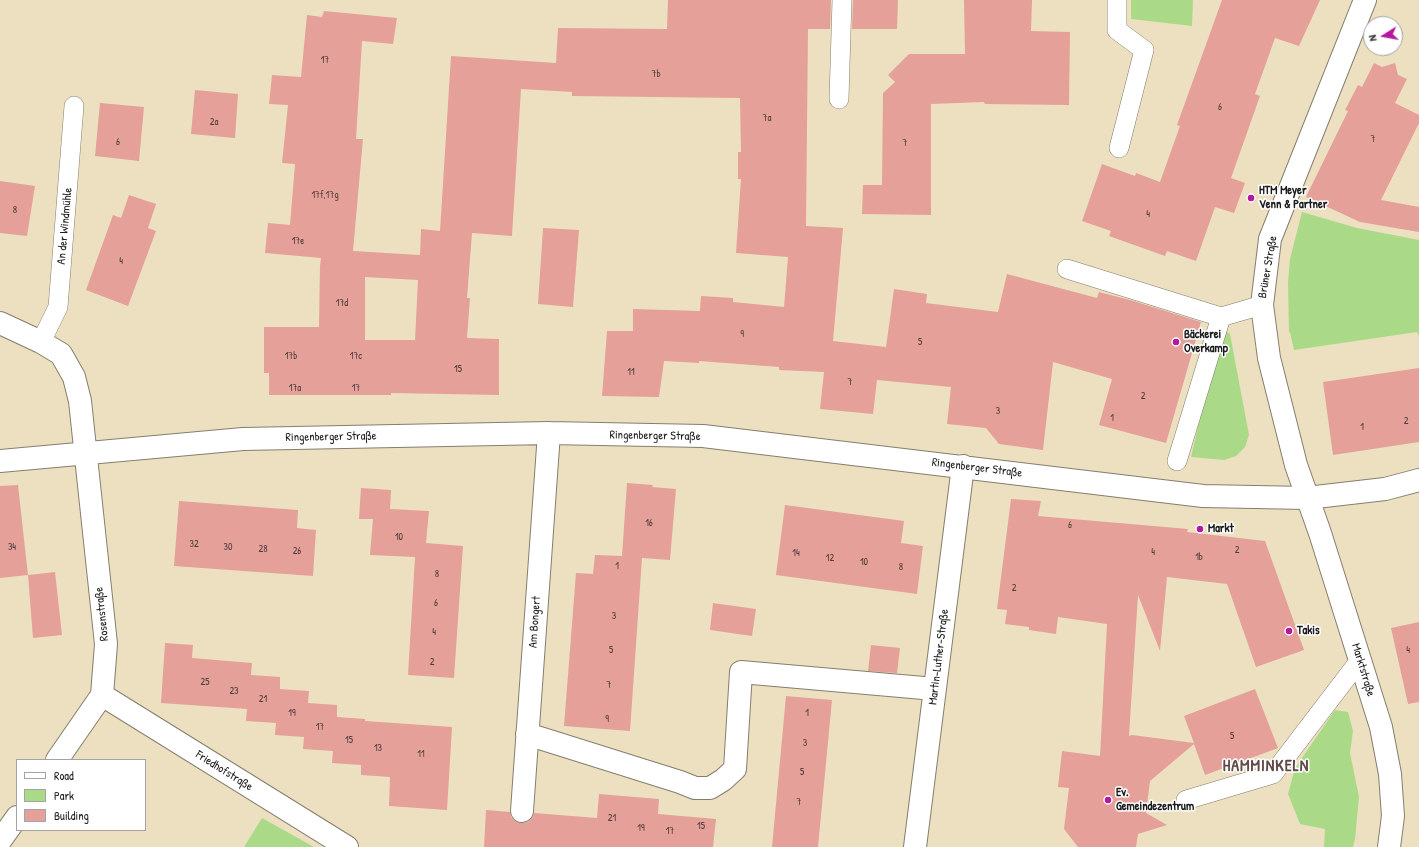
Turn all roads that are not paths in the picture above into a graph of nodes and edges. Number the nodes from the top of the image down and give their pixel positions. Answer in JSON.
{"nodes":[{"id":1,"x":842,"y":0,"type":"edge"},
{"id":2,"x":1117,"y":0,"type":"edge"},
{"id":3,"x":1365,"y":0,"type":"edge"},
{"id":4,"x":839,"y":99,"type":"dead end"},
{"id":5,"x":74,"y":106,"type":"dead end"},
{"id":6,"x":1118,"y":148,"type":"dead end"},
{"id":7,"x":1067,"y":269,"type":"dead end"},
{"id":8,"x":1262,"y":305,"type":"junction"},
{"id":9,"x":1221,"y":317,"type":"junction"},
{"id":10,"x":0,"y":323,"type":"edge"},
{"id":11,"x":41,"y":342,"type":"junction"},
{"id":12,"x":549,"y":433,"type":"junction"},
{"id":13,"x":86,"y":453,"type":"junction"},
{"id":14,"x":0,"y":461,"type":"edge"},
{"id":15,"x":1177,"y":461,"type":"dead end"},
{"id":16,"x":964,"y":466,"type":"junction"},
{"id":17,"x":1419,"y":480,"type":"edge"},
{"id":18,"x":1307,"y":498,"type":"junction"},
{"id":19,"x":1360,"y":660,"type":"junction"},
{"id":20,"x":935,"y":689,"type":"junction"},
{"id":21,"x":102,"y":695,"type":"junction"},
{"id":22,"x":527,"y":734,"type":"junction"},
{"id":23,"x":58,"y":759,"type":"edge"},
{"id":24,"x":1186,"y":800,"type":"dead end"},
{"id":25,"x":522,"y":811,"type":"dead end"},
{"id":26,"x":16,"y":818,"type":"edge"},
{"id":27,"x":0,"y":841,"type":"edge"},
{"id":28,"x":347,"y":847,"type":"edge"},
{"id":29,"x":915,"y":847,"type":"edge"},
{"id":30,"x":1389,"y":847,"type":"edge"}],
"edges":[{"from":1,"to":4,"type":"lane"},
{"from":2,"to":6,"type":"lane"},
{"from":3,"to":8,"type":"street","name":"Brüner Straße"},
{"from":5,"to":11,"type":"lane","name":"An der Windmühle"},
{"from":7,"to":9,"type":"lane"},
{"from":8,"to":9,"type":"lane"},
{"from":8,"to":18,"type":"street","name":"Brüner Straße"},
{"from":9,"to":15,"type":"lane"},
{"from":10,"to":11,"type":"street"},
{"from":11,"to":13,"type":"street"},
{"from":12,"to":13,"type":"street","name":"Ringenberger Straße"},
{"from":12,"to":16,"type":"street","name":"Ringenberger Straße"},
{"from":12,"to":22,"type":"street","name":"Am Bongert"},
{"from":13,"to":14,"type":"street","name":"Ringenberger Straße"},
{"from":13,"to":21,"type":"street","name":"Rosenstraße"},
{"from":16,"to":18,"type":"street","name":"Ringenberger Straße"},
{"from":16,"to":20,"type":"street","name":"Martin-Luther-Straße"},
{"from":17,"to":18,"type":"street","name":"Ringenberger Straße"},
{"from":18,"to":19,"type":"street","name":"Marktstraße"},
{"from":19,"to":24,"type":"lane"},
{"from":19,"to":30,"type":"street","name":"Marktstraße"},
{"from":20,"to":22,"type":"street"},
{"from":20,"to":29,"type":"street","name":"Martin-Luther-Straße"},
{"from":21,"to":23,"type":"street"},
{"from":21,"to":28,"type":"street","name":"Friedhofstraße"},
{"from":22,"to":25,"type":"street","name":"Am Bongert"},
{"from":26,"to":27,"type":"street"}]}
